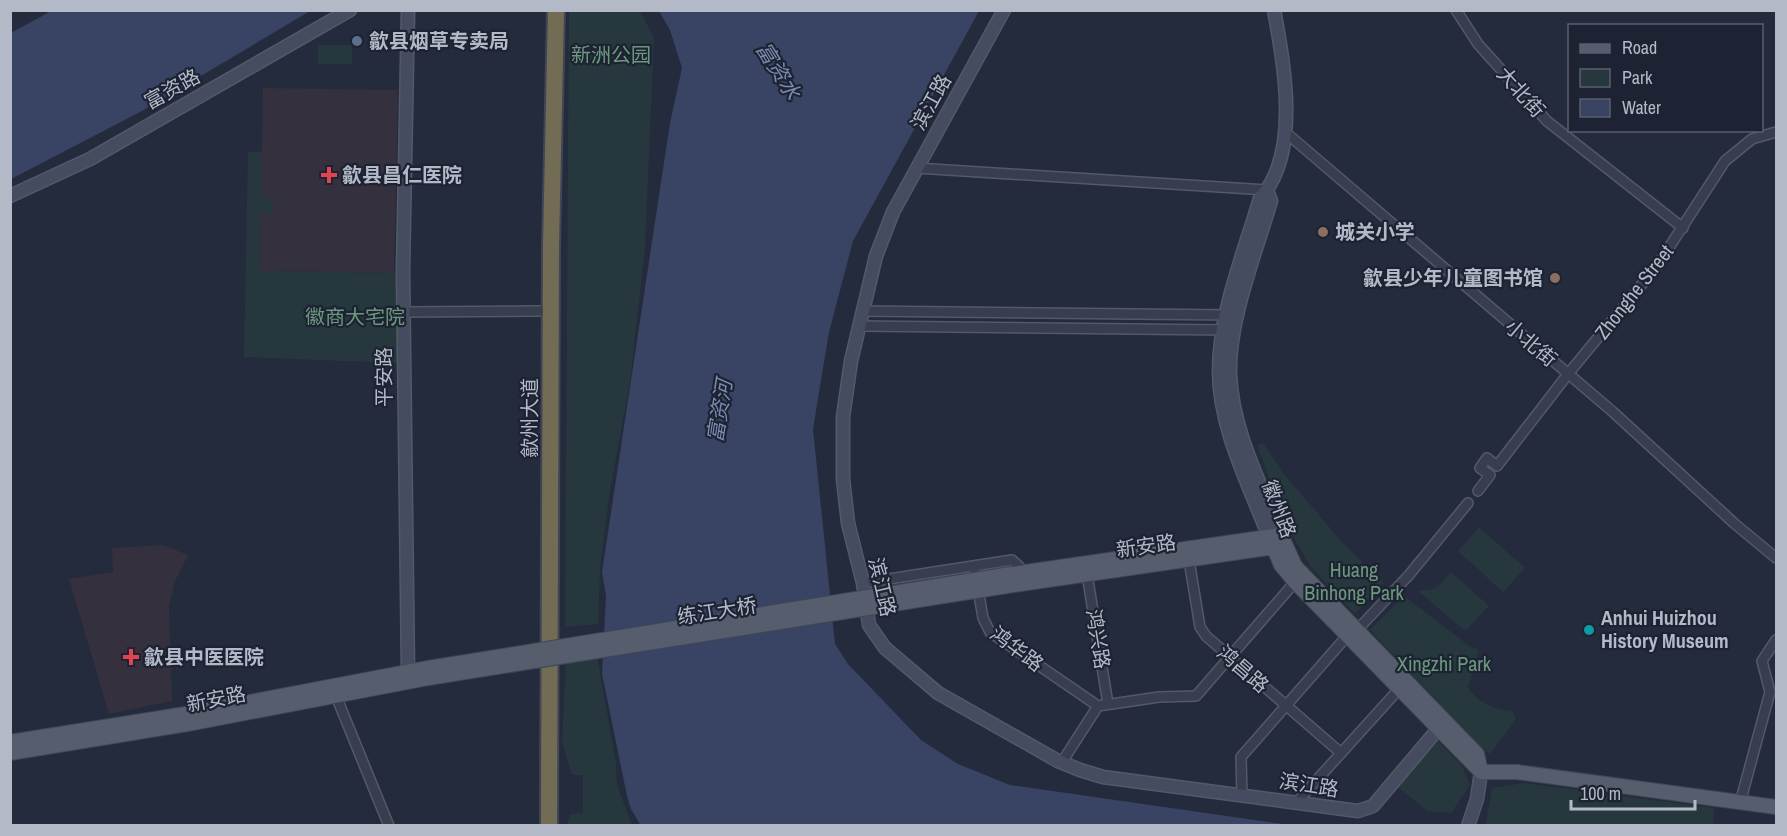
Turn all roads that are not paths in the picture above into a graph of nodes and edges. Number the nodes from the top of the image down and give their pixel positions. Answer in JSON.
{"nodes":[{"id":1,"x":350,"y":10,"type":"edge"},
{"id":2,"x":408,"y":10,"type":"edge"},
{"id":3,"x":545,"y":10,"type":"edge"},
{"id":4,"x":556,"y":10,"type":"edge"},
{"id":5,"x":1004,"y":10,"type":"edge"},
{"id":6,"x":1274,"y":10,"type":"edge"},
{"id":7,"x":1456,"y":10,"type":"edge"},
{"id":8,"x":1284,"y":130,"type":"junction"},
{"id":9,"x":1776,"y":132,"type":"edge"},
{"id":10,"x":916,"y":168,"type":"junction"},
{"id":11,"x":1267,"y":190,"type":"junction"},
{"id":12,"x":10,"y":196,"type":"edge"},
{"id":13,"x":1683,"y":228,"type":"junction"},
{"id":14,"x":540,"y":311,"type":"junction"},
{"id":15,"x":862,"y":311,"type":"junction"},
{"id":16,"x":403,"y":312,"type":"junction"},
{"id":17,"x":1232,"y":315,"type":"junction"},
{"id":18,"x":859,"y":326,"type":"junction"},
{"id":19,"x":1229,"y":330,"type":"junction"},
{"id":20,"x":1568,"y":374,"type":"junction"},
{"id":21,"x":1478,"y":491,"type":"dead end"},
{"id":22,"x":1468,"y":503,"type":"dead end"},
{"id":23,"x":1277,"y":541,"type":"junction"},
{"id":24,"x":1776,"y":558,"type":"edge"},
{"id":25,"x":1189,"y":560,"type":"junction"},
{"id":26,"x":974,"y":566,"type":"junction"},
{"id":27,"x":1087,"y":574,"type":"junction"},
{"id":28,"x":1017,"y":577,"type":"junction"},
{"id":29,"x":1295,"y":582,"type":"junction"},
{"id":30,"x":863,"y":583,"type":"junction"},
{"id":31,"x":1352,"y":633,"type":"junction"},
{"id":32,"x":1776,"y":640,"type":"edge"},
{"id":33,"x":1229,"y":658,"type":"junction"},
{"id":34,"x":408,"y":672,"type":"junction"},
{"id":35,"x":428,"y":673,"type":"junction"},
{"id":36,"x":1399,"y":689,"type":"junction"},
{"id":37,"x":336,"y":696,"type":"junction"},
{"id":38,"x":1103,"y":705,"type":"junction"},
{"id":39,"x":1286,"y":706,"type":"junction"},
{"id":40,"x":1438,"y":729,"type":"junction"},
{"id":41,"x":10,"y":742,"type":"edge"},
{"id":42,"x":10,"y":753,"type":"edge"},
{"id":43,"x":1341,"y":753,"type":"junction"},
{"id":44,"x":1062,"y":762,"type":"junction"},
{"id":45,"x":1481,"y":772,"type":"junction"},
{"id":46,"x":1242,"y":795,"type":"junction"},
{"id":47,"x":1296,"y":803,"type":"junction"},
{"id":48,"x":1740,"y":803,"type":"junction"},
{"id":49,"x":1776,"y":807,"type":"edge"},
{"id":50,"x":389,"y":825,"type":"edge"},
{"id":51,"x":538,"y":825,"type":"edge"},
{"id":52,"x":549,"y":825,"type":"edge"},
{"id":53,"x":1468,"y":825,"type":"edge"}],
"edges":[{"from":1,"to":12,"type":"street","name":"富资路"},
{"from":2,"to":16,"type":"street","name":"平安路"},
{"from":3,"to":14,"type":"highway","name":"歙州大道"},
{"from":4,"to":52,"type":"highway","name":"歙州大道"},
{"from":5,"to":10,"type":"street","name":"滨江路"},
{"from":6,"to":8,"type":"street","name":"徽州路"},
{"from":7,"to":13,"type":"street","name":"大北街"},
{"from":8,"to":11,"type":"street","name":"徽州路"},
{"from":8,"to":20,"type":"street","name":"小北街"},
{"from":9,"to":13,"type":"street","name":"Zhonghe Street"},
{"from":10,"to":11,"type":"street"},
{"from":10,"to":15,"type":"street","name":"滨江路"},
{"from":11,"to":17,"type":"street","name":"徽州路"},
{"from":13,"to":20,"type":"street","name":"Zhonghe Street"},
{"from":14,"to":16,"type":"street"},
{"from":14,"to":51,"type":"highway","name":"歙州大道"},
{"from":15,"to":17,"type":"street"},
{"from":15,"to":18,"type":"street","name":"滨江路"},
{"from":16,"to":34,"type":"street","name":"平安路"},
{"from":17,"to":19,"type":"street","name":"徽州路"},
{"from":18,"to":19,"type":"street"},
{"from":18,"to":30,"type":"street","name":"滨江路"},
{"from":19,"to":23,"type":"street","name":"徽州路"},
{"from":20,"to":21,"type":"street","name":"Zhonghe Street"},
{"from":20,"to":24,"type":"street","name":"小北街"},
{"from":22,"to":31,"type":"street"},
{"from":23,"to":25,"type":"main road","name":"新安路"},
{"from":23,"to":28,"type":"main road","name":"新安路"},
{"from":23,"to":29,"type":"main road","name":"徽州路"},
{"from":23,"to":31,"type":"main road","name":"徽州路"},
{"from":25,"to":27,"type":"main road","name":"新安路"},
{"from":25,"to":33,"type":"street","name":"鸿昌路"},
{"from":26,"to":28,"type":"street"},
{"from":26,"to":30,"type":"street"},
{"from":26,"to":38,"type":"street","name":"鸿华路"},
{"from":27,"to":28,"type":"main road","name":"新安路"},
{"from":27,"to":38,"type":"street","name":"鸿兴路"},
{"from":28,"to":35,"type":"main road","name":"练江大桥","bridge":true},
{"from":29,"to":31,"type":"main road","name":"徽州路"},
{"from":29,"to":33,"type":"street"},
{"from":30,"to":44,"type":"street","name":"滨江路"},
{"from":31,"to":36,"type":"main road","name":"徽州路"},
{"from":31,"to":39,"type":"street"},
{"from":31,"to":45,"type":"main road","name":"徽州路"},
{"from":32,"to":48,"type":"street"},
{"from":33,"to":38,"type":"street"},
{"from":33,"to":39,"type":"street","name":"鸿昌路"},
{"from":34,"to":35,"type":"main road","name":"新安路"},
{"from":34,"to":41,"type":"main road","name":"新安路"},
{"from":35,"to":37,"type":"main road","name":"新安路"},
{"from":36,"to":40,"type":"main road","name":"徽州路"},
{"from":36,"to":43,"type":"street"},
{"from":37,"to":42,"type":"main road","name":"新安路"},
{"from":37,"to":50,"type":"street"},
{"from":38,"to":44,"type":"street"},
{"from":39,"to":43,"type":"street","name":"鸿昌路"},
{"from":39,"to":46,"type":"street"},
{"from":40,"to":45,"type":"main road","name":"徽州路"},
{"from":40,"to":47,"type":"street","name":"滨江路"},
{"from":43,"to":47,"type":"street"},
{"from":44,"to":46,"type":"street","name":"滨江路"},
{"from":45,"to":48,"type":"main road"},
{"from":45,"to":53,"type":"street"},
{"from":46,"to":47,"type":"street","name":"滨江路"},
{"from":48,"to":49,"type":"main road"}]}
